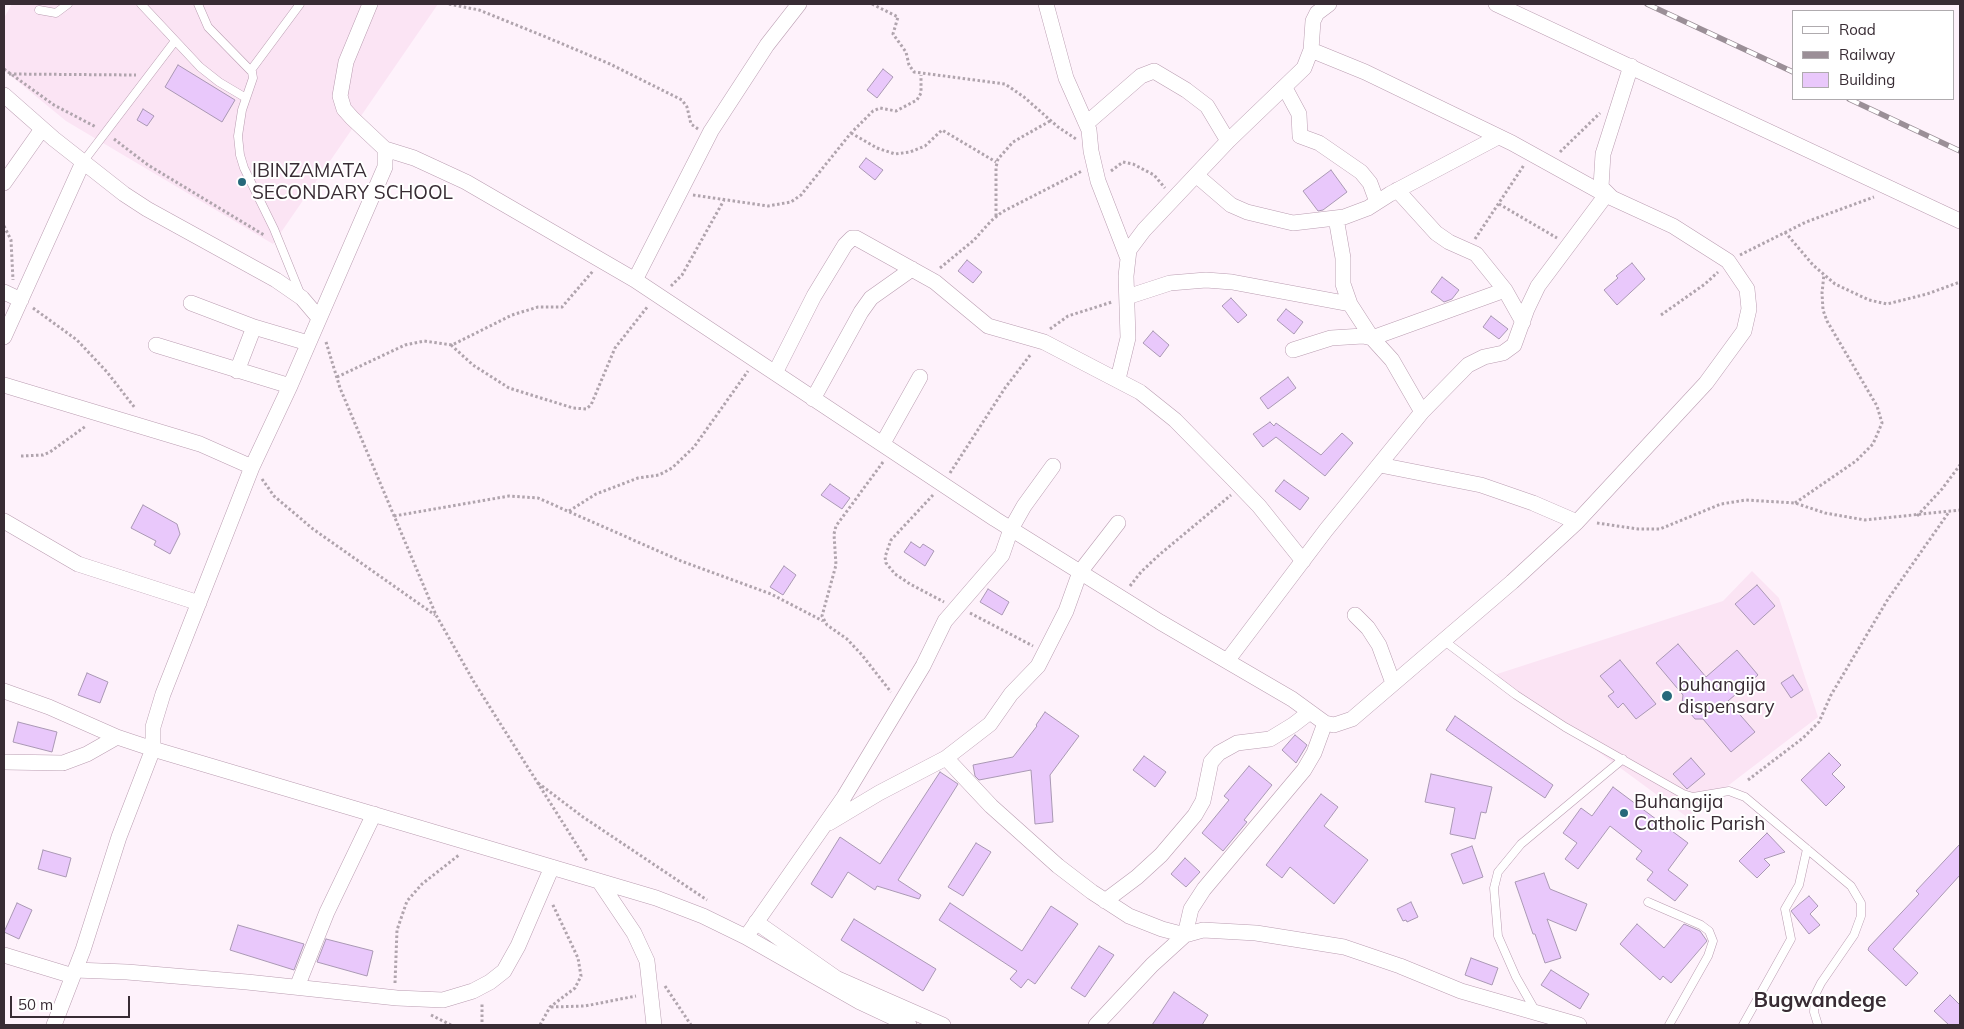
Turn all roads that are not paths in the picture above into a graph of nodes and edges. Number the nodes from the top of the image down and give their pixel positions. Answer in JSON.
{"nodes":[{"id":1,"x":68,"y":4,"type":"edge"},
{"id":2,"x":141,"y":4,"type":"edge"},
{"id":3,"x":198,"y":4,"type":"edge"},
{"id":4,"x":300,"y":4,"type":"edge"},
{"id":5,"x":370,"y":4,"type":"edge"},
{"id":6,"x":799,"y":4,"type":"edge"},
{"id":7,"x":1046,"y":4,"type":"edge"},
{"id":8,"x":1329,"y":4,"type":"edge"},
{"id":9,"x":1496,"y":4,"type":"edge"},
{"id":10,"x":39,"y":10,"type":"dead end"},
{"id":11,"x":175,"y":41,"type":"junction"},
{"id":12,"x":1309,"y":57,"type":"junction"},
{"id":13,"x":1631,"y":66,"type":"junction"},
{"id":14,"x":251,"y":70,"type":"junction"},
{"id":15,"x":1285,"y":88,"type":"junction"},
{"id":16,"x":4,"y":95,"type":"edge"},
{"id":17,"x":246,"y":98,"type":"junction"},
{"id":18,"x":1087,"y":124,"type":"junction"},
{"id":19,"x":42,"y":128,"type":"junction"},
{"id":20,"x":1498,"y":137,"type":"junction"},
{"id":21,"x":1228,"y":141,"type":"junction"},
{"id":22,"x":385,"y":149,"type":"junction"},
{"id":23,"x":83,"y":162,"type":"junction"},
{"id":24,"x":1196,"y":175,"type":"junction"},
{"id":25,"x":4,"y":183,"type":"edge"},
{"id":26,"x":1397,"y":190,"type":"junction"},
{"id":27,"x":1606,"y":195,"type":"junction"},
{"id":28,"x":1377,"y":202,"type":"junction"},
{"id":29,"x":1336,"y":218,"type":"junction"},
{"id":30,"x":1960,"y":220,"type":"edge"},
{"id":31,"x":1127,"y":256,"type":"junction"},
{"id":32,"x":912,"y":269,"type":"junction"},
{"id":33,"x":635,"y":280,"type":"junction"},
{"id":34,"x":1504,"y":290,"type":"junction"},
{"id":35,"x":4,"y":292,"type":"edge"},
{"id":36,"x":302,"y":298,"type":"junction"},
{"id":37,"x":1121,"y":299,"type":"junction"},
{"id":38,"x":21,"y":300,"type":"junction"},
{"id":39,"x":191,"y":303,"type":"dead end"},
{"id":40,"x":1350,"y":304,"type":"junction"},
{"id":41,"x":319,"y":318,"type":"junction"},
{"id":42,"x":1523,"y":322,"type":"junction"},
{"id":43,"x":254,"y":327,"type":"junction"},
{"id":44,"x":4,"y":337,"type":"edge"},
{"id":45,"x":1372,"y":338,"type":"junction"},
{"id":46,"x":308,"y":343,"type":"junction"},
{"id":47,"x":156,"y":345,"type":"dead end"},
{"id":48,"x":1294,"y":350,"type":"dead end"},
{"id":49,"x":237,"y":370,"type":"junction"},
{"id":50,"x":775,"y":373,"type":"junction"},
{"id":51,"x":920,"y":377,"type":"dead end"},
{"id":52,"x":1118,"y":379,"type":"junction"},
{"id":53,"x":4,"y":385,"type":"edge"},
{"id":54,"x":290,"y":386,"type":"junction"},
{"id":55,"x":814,"y":399,"type":"junction"},
{"id":56,"x":1422,"y":412,"type":"junction"},
{"id":57,"x":888,"y":447,"type":"junction"},
{"id":58,"x":1380,"y":465,"type":"junction"},
{"id":59,"x":1053,"y":466,"type":"dead end"},
{"id":60,"x":252,"y":467,"type":"junction"},
{"id":61,"x":4,"y":521,"type":"edge"},
{"id":62,"x":1576,"y":522,"type":"junction"},
{"id":63,"x":1118,"y":523,"type":"dead end"},
{"id":64,"x":1011,"y":529,"type":"junction"},
{"id":65,"x":1303,"y":561,"type":"junction"},
{"id":66,"x":1080,"y":572,"type":"junction"},
{"id":67,"x":199,"y":604,"type":"junction"},
{"id":68,"x":1354,"y":616,"type":"dead end"},
{"id":69,"x":1443,"y":640,"type":"junction"},
{"id":70,"x":1227,"y":661,"type":"junction"},
{"id":71,"x":1393,"y":683,"type":"junction"},
{"id":72,"x":4,"y":691,"type":"edge"},
{"id":73,"x":1310,"y":712,"type":"junction"},
{"id":74,"x":1325,"y":723,"type":"junction"},
{"id":75,"x":117,"y":737,"type":"junction"},
{"id":76,"x":152,"y":749,"type":"junction"},
{"id":77,"x":946,"y":758,"type":"junction"},
{"id":78,"x":1623,"y":759,"type":"junction"},
{"id":79,"x":4,"y":762,"type":"edge"},
{"id":80,"x":374,"y":814,"type":"junction"},
{"id":81,"x":823,"y":827,"type":"junction"},
{"id":82,"x":1807,"y":849,"type":"junction"},
{"id":83,"x":552,"y":867,"type":"junction"},
{"id":84,"x":599,"y":881,"type":"junction"},
{"id":85,"x":1105,"y":901,"type":"junction"},
{"id":86,"x":1648,"y":902,"type":"dead end"},
{"id":87,"x":756,"y":922,"type":"junction"},
{"id":88,"x":1185,"y":935,"type":"junction"},
{"id":89,"x":746,"y":937,"type":"junction"},
{"id":90,"x":4,"y":955,"type":"edge"},
{"id":91,"x":74,"y":973,"type":"junction"},
{"id":92,"x":297,"y":988,"type":"junction"},
{"id":93,"x":1536,"y":1012,"type":"junction"},
{"id":94,"x":54,"y":1025,"type":"edge"},
{"id":95,"x":654,"y":1025,"type":"edge"},
{"id":96,"x":909,"y":1025,"type":"edge"},
{"id":97,"x":943,"y":1025,"type":"edge"},
{"id":98,"x":1096,"y":1025,"type":"edge"},
{"id":99,"x":1579,"y":1025,"type":"edge"},
{"id":100,"x":1670,"y":1025,"type":"edge"},
{"id":101,"x":1743,"y":1025,"type":"edge"},
{"id":102,"x":1818,"y":1025,"type":"edge"}],
"edges":[{"from":1,"to":10,"type":"lane"},
{"from":2,"to":11,"type":"lane"},
{"from":3,"to":14,"type":"lane"},
{"from":4,"to":14,"type":"lane"},
{"from":5,"to":22,"type":"street"},
{"from":6,"to":33,"type":"street"},
{"from":7,"to":18,"type":"street"},
{"from":8,"to":12,"type":"street"},
{"from":9,"to":13,"type":"street"},
{"from":11,"to":17,"type":"lane"},
{"from":11,"to":23,"type":"lane"},
{"from":12,"to":15,"type":"street"},
{"from":12,"to":20,"type":"street"},
{"from":13,"to":27,"type":"street"},
{"from":13,"to":30,"type":"street"},
{"from":14,"to":17,"type":"lane"},
{"from":15,"to":21,"type":"street"},
{"from":15,"to":28,"type":"street"},
{"from":16,"to":19,"type":"street"},
{"from":17,"to":36,"type":"lane"},
{"from":18,"to":21,"type":"street"},
{"from":18,"to":31,"type":"street"},
{"from":19,"to":23,"type":"street"},
{"from":19,"to":25,"type":"street"},
{"from":20,"to":26,"type":"street"},
{"from":20,"to":27,"type":"street"},
{"from":21,"to":24,"type":"street"},
{"from":22,"to":33,"type":"street"},
{"from":22,"to":41,"type":"street"},
{"from":23,"to":36,"type":"street"},
{"from":23,"to":38,"type":"street"},
{"from":24,"to":29,"type":"street"},
{"from":24,"to":31,"type":"street"},
{"from":26,"to":28,"type":"street"},
{"from":26,"to":34,"type":"street"},
{"from":27,"to":42,"type":"street"},
{"from":27,"to":62,"type":"street"},
{"from":28,"to":29,"type":"street"},
{"from":29,"to":40,"type":"street"},
{"from":31,"to":37,"type":"street"},
{"from":32,"to":50,"type":"street"},
{"from":32,"to":52,"type":"street"},
{"from":32,"to":55,"type":"street"},
{"from":33,"to":50,"type":"street"},
{"from":34,"to":42,"type":"street"},
{"from":34,"to":45,"type":"street"},
{"from":35,"to":38,"type":"street"},
{"from":36,"to":41,"type":"street"},
{"from":37,"to":40,"type":"street"},
{"from":37,"to":52,"type":"street"},
{"from":38,"to":44,"type":"street"},
{"from":39,"to":43,"type":"street"},
{"from":40,"to":45,"type":"street"},
{"from":41,"to":46,"type":"street"},
{"from":42,"to":56,"type":"street"},
{"from":43,"to":46,"type":"street"},
{"from":43,"to":49,"type":"street"},
{"from":45,"to":48,"type":"street"},
{"from":45,"to":56,"type":"street"},
{"from":46,"to":54,"type":"street"},
{"from":47,"to":49,"type":"street"},
{"from":49,"to":54,"type":"street"},
{"from":50,"to":55,"type":"street"},
{"from":51,"to":57,"type":"street"},
{"from":52,"to":65,"type":"street"},
{"from":53,"to":60,"type":"street"},
{"from":54,"to":60,"type":"street"},
{"from":55,"to":57,"type":"street"},
{"from":56,"to":58,"type":"street"},
{"from":57,"to":64,"type":"street"},
{"from":58,"to":62,"type":"street"},
{"from":58,"to":65,"type":"street"},
{"from":59,"to":64,"type":"street"},
{"from":60,"to":67,"type":"street"},
{"from":61,"to":67,"type":"street"},
{"from":62,"to":69,"type":"street"},
{"from":63,"to":66,"type":"street"},
{"from":64,"to":66,"type":"street"},
{"from":64,"to":81,"type":"street"},
{"from":65,"to":70,"type":"street"},
{"from":66,"to":70,"type":"street"},
{"from":66,"to":77,"type":"street"},
{"from":67,"to":76,"type":"street"},
{"from":68,"to":71,"type":"street"},
{"from":69,"to":71,"type":"street"},
{"from":69,"to":78,"type":"lane"},
{"from":70,"to":73,"type":"street"},
{"from":71,"to":74,"type":"street"},
{"from":72,"to":75,"type":"street"},
{"from":73,"to":74,"type":"street"},
{"from":73,"to":85,"type":"street"},
{"from":74,"to":88,"type":"street"},
{"from":75,"to":76,"type":"street"},
{"from":75,"to":79,"type":"street"},
{"from":76,"to":80,"type":"street"},
{"from":76,"to":91,"type":"street"},
{"from":77,"to":81,"type":"street"},
{"from":77,"to":85,"type":"street"},
{"from":78,"to":82,"type":"lane"},
{"from":78,"to":93,"type":"lane"},
{"from":80,"to":83,"type":"street"},
{"from":80,"to":92,"type":"street"},
{"from":81,"to":87,"type":"street"},
{"from":82,"to":101,"type":"lane"},
{"from":82,"to":102,"type":"lane"},
{"from":83,"to":84,"type":"street"},
{"from":83,"to":92,"type":"street"},
{"from":84,"to":89,"type":"street"},
{"from":84,"to":95,"type":"street"},
{"from":85,"to":88,"type":"street"},
{"from":86,"to":100,"type":"lane"},
{"from":87,"to":89,"type":"street"},
{"from":87,"to":97,"type":"street"},
{"from":88,"to":93,"type":"street"},
{"from":88,"to":98,"type":"street"},
{"from":89,"to":96,"type":"street"},
{"from":90,"to":91,"type":"street"},
{"from":91,"to":92,"type":"street"},
{"from":91,"to":94,"type":"street"},
{"from":93,"to":99,"type":"street"}]}
